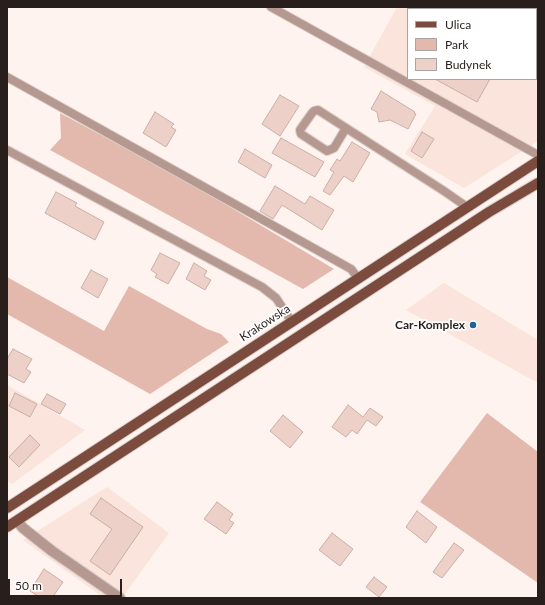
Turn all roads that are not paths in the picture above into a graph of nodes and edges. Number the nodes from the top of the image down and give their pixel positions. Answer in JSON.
{"nodes":[{"id":1,"x":271,"y":7,"type":"edge"},
{"id":2,"x":7,"y":76,"type":"edge"},
{"id":3,"x":346,"y":128,"type":"junction"},
{"id":4,"x":7,"y":150,"type":"edge"},
{"id":5,"x":538,"y":156,"type":"edge"},
{"id":6,"x":538,"y":161,"type":"edge"},
{"id":7,"x":538,"y":183,"type":"edge"},
{"id":8,"x":467,"y":207,"type":"junction"},
{"id":9,"x":358,"y":278,"type":"junction"},
{"id":10,"x":292,"y":322,"type":"junction"},
{"id":11,"x":7,"y":508,"type":"edge"},
{"id":12,"x":17,"y":521,"type":"junction"},
{"id":13,"x":7,"y":527,"type":"edge"},
{"id":14,"x":120,"y":598,"type":"edge"}],
"edges":[{"from":1,"to":5,"type":"lane"},
{"from":2,"to":9,"type":"lane"},
{"from":3,"to":3,"type":"lane"},
{"from":3,"to":8,"type":"lane"},
{"from":4,"to":10,"type":"lane"},
{"from":6,"to":8,"type":"main road","name":"Krakowska"},
{"from":7,"to":12,"type":"main road"},
{"from":8,"to":9,"type":"main road","name":"Krakowska"},
{"from":9,"to":10,"type":"main road","name":"Krakowska"},
{"from":10,"to":11,"type":"main road","name":"Krakowska"},
{"from":12,"to":13,"type":"main road"},
{"from":12,"to":14,"type":"street"}]}
